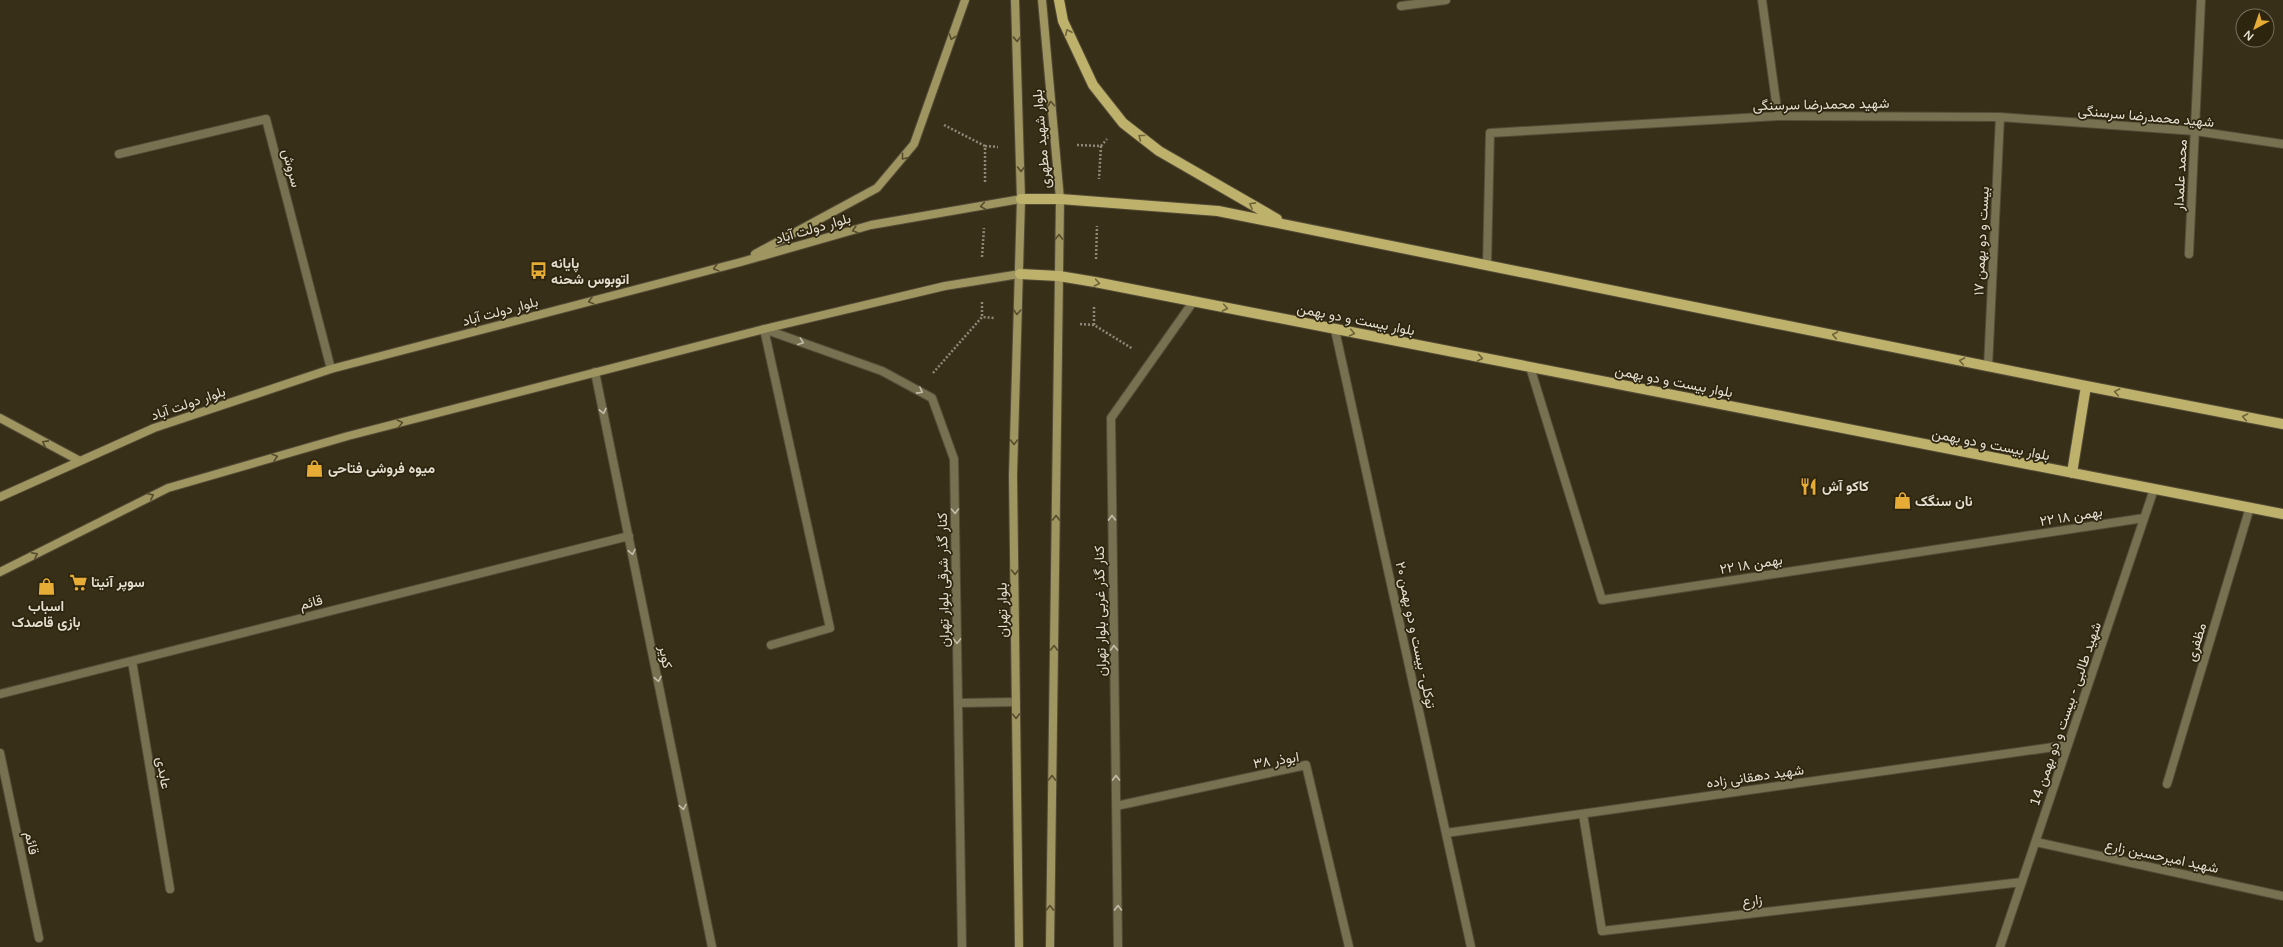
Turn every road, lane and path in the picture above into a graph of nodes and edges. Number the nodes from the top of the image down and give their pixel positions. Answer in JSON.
{"nodes":[{"id":1,"x":965,"y":0,"type":"edge"},
{"id":2,"x":1015,"y":0,"type":"edge"},
{"id":3,"x":1042,"y":0,"type":"edge"},
{"id":4,"x":1058,"y":0,"type":"edge"},
{"id":5,"x":1446,"y":0,"type":"edge"},
{"id":6,"x":1762,"y":0,"type":"edge"},
{"id":7,"x":2201,"y":0,"type":"edge"},
{"id":8,"x":1400,"y":6,"type":"dead end"},
{"id":9,"x":1778,"y":116,"type":"junction"},
{"id":10,"x":2000,"y":116,"type":"junction"},
{"id":11,"x":2195,"y":132,"type":"junction"},
{"id":12,"x":2283,"y":144,"type":"edge"},
{"id":13,"x":119,"y":154,"type":"dead end"},
{"id":14,"x":1021,"y":199,"type":"junction"},
{"id":15,"x":1060,"y":199,"type":"junction"},
{"id":16,"x":1286,"y":224,"type":"junction"},
{"id":17,"x":2189,"y":254,"type":"dead end"},
{"id":18,"x":741,"y":262,"type":"junction"},
{"id":19,"x":1487,"y":265,"type":"junction"},
{"id":20,"x":1020,"y":274,"type":"junction"},
{"id":21,"x":1059,"y":276,"type":"junction"},
{"id":22,"x":1193,"y":302,"type":"junction"},
{"id":23,"x":764,"y":329,"type":"junction"},
{"id":24,"x":1335,"y":330,"type":"junction"},
{"id":25,"x":1988,"y":366,"type":"junction"},
{"id":26,"x":1530,"y":367,"type":"junction"},
{"id":27,"x":332,"y":369,"type":"junction"},
{"id":28,"x":595,"y":372,"type":"junction"},
{"id":29,"x":2086,"y":386,"type":"junction"},
{"id":30,"x":0,"y":418,"type":"edge"},
{"id":31,"x":2283,"y":424,"type":"edge"},
{"id":32,"x":80,"y":461,"type":"junction"},
{"id":33,"x":2072,"y":474,"type":"junction"},
{"id":34,"x":2154,"y":489,"type":"junction"},
{"id":35,"x":0,"y":497,"type":"edge"},
{"id":36,"x":2250,"y":507,"type":"junction"},
{"id":37,"x":2283,"y":514,"type":"edge"},
{"id":38,"x":2144,"y":518,"type":"junction"},
{"id":39,"x":629,"y":536,"type":"junction"},
{"id":40,"x":0,"y":572,"type":"edge"},
{"id":41,"x":771,"y":645,"type":"dead end"},
{"id":42,"x":132,"y":661,"type":"junction"},
{"id":43,"x":0,"y":694,"type":"edge"},
{"id":44,"x":1016,"y":702,"type":"junction"},
{"id":45,"x":958,"y":703,"type":"junction"},
{"id":46,"x":2068,"y":745,"type":"junction"},
{"id":47,"x":0,"y":753,"type":"edge"},
{"id":48,"x":2167,"y":784,"type":"dead end"},
{"id":49,"x":1116,"y":806,"type":"junction"},
{"id":50,"x":1583,"y":814,"type":"junction"},
{"id":51,"x":1446,"y":833,"type":"junction"},
{"id":52,"x":2036,"y":842,"type":"junction"},
{"id":53,"x":2022,"y":882,"type":"junction"},
{"id":54,"x":170,"y":889,"type":"dead end"},
{"id":55,"x":2283,"y":896,"type":"edge"},
{"id":56,"x":38,"y":938,"type":"dead end"},
{"id":57,"x":712,"y":947,"type":"edge"},
{"id":58,"x":962,"y":947,"type":"edge"},
{"id":59,"x":1019,"y":947,"type":"edge"},
{"id":60,"x":1050,"y":947,"type":"edge"},
{"id":61,"x":1118,"y":947,"type":"edge"},
{"id":62,"x":1349,"y":947,"type":"edge"},
{"id":63,"x":1471,"y":947,"type":"edge"},
{"id":64,"x":2000,"y":947,"type":"edge"}],
"edges":[{"from":1,"to":18,"type":"main road","one_way":true},
{"from":2,"to":14,"type":"main road","name":"بلوار شهید مطهری","one_way":true},
{"from":15,"to":3,"type":"main road","name":"بلوار شهید مطهری","one_way":true},
{"from":16,"to":4,"type":"main road","one_way":true},
{"from":5,"to":8,"type":"street"},
{"from":6,"to":9,"type":"street"},
{"from":7,"to":11,"type":"street","name":"محمد علمدار"},
{"from":9,"to":10,"type":"street","name":"شهید محمدرضا سرسنگی"},
{"from":9,"to":19,"type":"street","name":"شهید محمدرضا سرسنگی"},
{"from":10,"to":11,"type":"street","name":"شهید محمدرضا سرسنگی"},
{"from":10,"to":25,"type":"street","name":"بیست و دو بهمن ۱۷"},
{"from":11,"to":12,"type":"street","name":"شهید محمدرضا سرسنگی"},
{"from":11,"to":17,"type":"street","name":"محمد علمدار"},
{"from":13,"to":27,"type":"street","name":"سروش"},
{"from":14,"to":15,"type":"main road"},
{"from":14,"to":18,"type":"main road","name":"بلوار دولت آباد","one_way":true},
{"from":14,"to":20,"type":"main road","name":"بلوار شهید مطهری"},
{"from":15,"to":16,"type":"main road"},
{"from":21,"to":15,"type":"main road","name":"بلوار شهید مطهری","one_way":true},
{"from":16,"to":19,"type":"main road"},
{"from":18,"to":27,"type":"main road","name":"بلوار دولت آباد","one_way":true},
{"from":25,"to":19,"type":"main road","one_way":true},
{"from":20,"to":21,"type":"main road","name":"بلوار بیست و دو بهمن"},
{"from":20,"to":23,"type":"main road"},
{"from":20,"to":44,"type":"main road","name":"بلوار تهران","one_way":true},
{"from":21,"to":22,"type":"main road","name":"بلوار بیست و دو بهمن","one_way":true},
{"from":60,"to":21,"type":"main road","one_way":true},
{"from":22,"to":24,"type":"main road","name":"بلوار بیست و دو بهمن","one_way":true},
{"from":49,"to":22,"type":"street","name":"کنار گذر غربی بلوار تهران","one_way":true},
{"from":23,"to":28,"type":"main road"},
{"from":23,"to":41,"type":"street"},
{"from":23,"to":45,"type":"street","name":"کنار گذر شرقی بلوار تهران","one_way":true},
{"from":24,"to":26,"type":"main road","name":"بلوار بیست و دو بهمن","one_way":true},
{"from":24,"to":51,"type":"street","name":"توکلی- بیست و دو بهمن ۲۰"},
{"from":25,"to":29,"type":"main road"},
{"from":26,"to":33,"type":"main road","name":"بلوار بیست و دو بهمن"},
{"from":26,"to":38,"type":"street","name":"۲۲ بهمن ۱۸"},
{"from":27,"to":32,"type":"main road","name":"بلوار دولت آباد"},
{"from":28,"to":39,"type":"street","name":"کویر","one_way":true},
{"from":40,"to":28,"type":"main road","one_way":true},
{"from":31,"to":29,"type":"main road","one_way":true},
{"from":29,"to":33,"type":"main road"},
{"from":32,"to":30,"type":"main road","one_way":true},
{"from":32,"to":35,"type":"main road","name":"بلوار دولت آباد"},
{"from":33,"to":34,"type":"main road","name":"بلوار بیست و دو بهمن"},
{"from":34,"to":36,"type":"main road","name":"بلوار بیست و دو بهمن"},
{"from":34,"to":38,"type":"street","name":"شهید طالبی - بیست و دو بهمن 14"},
{"from":36,"to":37,"type":"main road","name":"بلوار بیست و دو بهمن"},
{"from":36,"to":48,"type":"street","name":"مظفری"},
{"from":38,"to":46,"type":"street","name":"شهید طالبی - بیست و دو بهمن 14"},
{"from":39,"to":42,"type":"street","name":"قائم"},
{"from":39,"to":57,"type":"street","name":"کویر","one_way":true},
{"from":42,"to":43,"type":"street","name":"قائم"},
{"from":42,"to":54,"type":"street","name":"عابدی"},
{"from":44,"to":45,"type":"street"},
{"from":44,"to":59,"type":"main road","name":"بلوار تهران","one_way":true},
{"from":45,"to":58,"type":"street","name":"کنار گذر شرقی بلوار تهران"},
{"from":46,"to":50,"type":"street","name":"شهید دهقانی زاده"},
{"from":46,"to":52,"type":"street","name":"شهید طالبی - بیست و دو بهمن 14"},
{"from":47,"to":56,"type":"street","name":"قائم"},
{"from":61,"to":49,"type":"street","name":"کنار گذر غربی بلوار تهران","one_way":true},
{"from":49,"to":62,"type":"street","name":"۳۸ ابوذر"},
{"from":50,"to":51,"type":"street","name":"شهید دهقانی زاده"},
{"from":50,"to":53,"type":"street","name":"زارع"},
{"from":51,"to":63,"type":"street","name":"توکلی- بیست و دو بهمن ۲۰"},
{"from":52,"to":53,"type":"street","name":"شهید طالبی - بیست و دو بهمن 14"},
{"from":52,"to":55,"type":"street","name":"شهید امیرحسین زارع"},
{"from":53,"to":64,"type":"street","name":"شهید طالبی - بیست و دو بهمن 14"}]}
